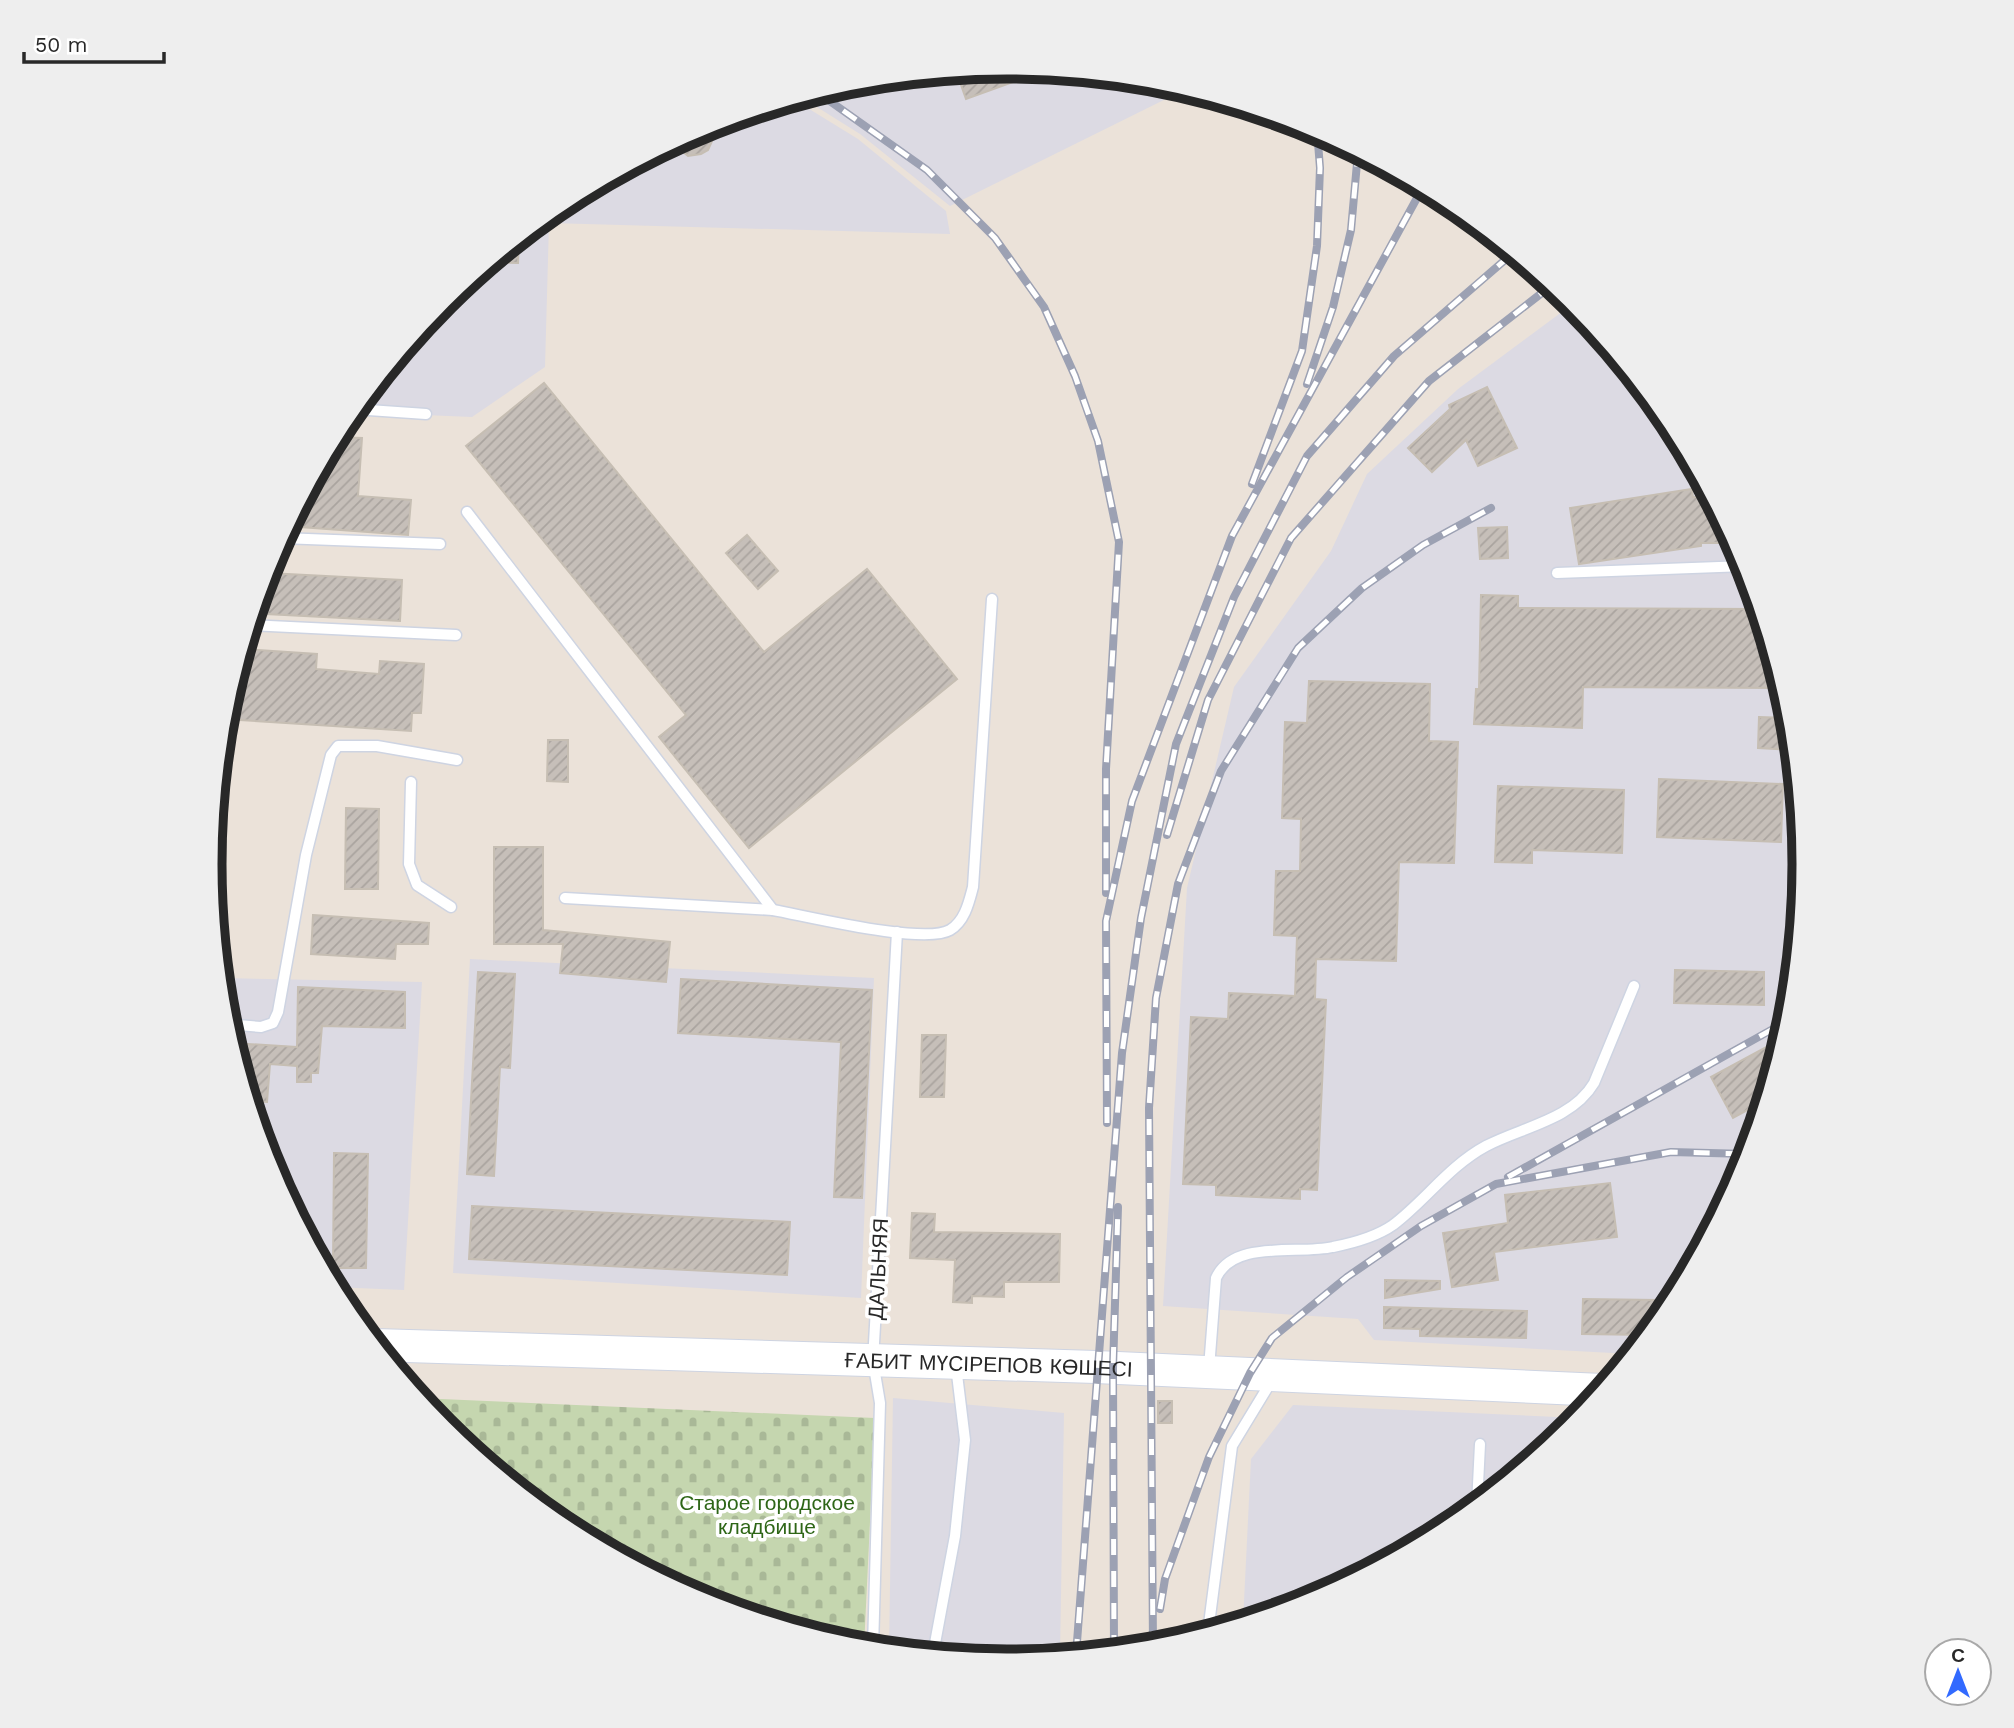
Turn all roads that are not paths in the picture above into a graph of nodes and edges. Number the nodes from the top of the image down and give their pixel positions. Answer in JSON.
{"nodes":[{"id":1,"x":367,"y":410,"type":"edge"},
{"id":2,"x":426,"y":414,"type":"dead end"},
{"id":3,"x":467,"y":512,"type":"dead end"},
{"id":4,"x":293,"y":538,"type":"edge"},
{"id":5,"x":440,"y":544,"type":"dead end"},
{"id":6,"x":1733,"y":566,"type":"edge"},
{"id":7,"x":1557,"y":573,"type":"dead end"},
{"id":8,"x":992,"y":599,"type":"dead end"},
{"id":9,"x":259,"y":625,"type":"edge"},
{"id":10,"x":456,"y":635,"type":"dead end"},
{"id":11,"x":457,"y":761,"type":"dead end"},
{"id":12,"x":411,"y":782,"type":"dead end"},
{"id":13,"x":565,"y":898,"type":"dead end"},
{"id":14,"x":451,"y":907,"type":"dead end"},
{"id":15,"x":773,"y":910,"type":"junction"},
{"id":16,"x":897,"y":932,"type":"junction"},
{"id":17,"x":1634,"y":986,"type":"dead end"},
{"id":18,"x":239,"y":1025,"type":"edge"},
{"id":19,"x":387,"y":1345,"type":"edge"},
{"id":20,"x":873,"y":1361,"type":"junction"},
{"id":21,"x":956,"y":1363,"type":"junction"},
{"id":22,"x":1209,"y":1372,"type":"junction"},
{"id":23,"x":1276,"y":1375,"type":"junction"},
{"id":24,"x":1590,"y":1389,"type":"edge"},
{"id":25,"x":1480,"y":1444,"type":"dead end"},
{"id":26,"x":1478,"y":1492,"type":"edge"},
{"id":27,"x":1209,"y":1622,"type":"edge"},
{"id":28,"x":873,"y":1637,"type":"edge"},
{"id":29,"x":935,"y":1646,"type":"edge"}],
"edges":[{"from":1,"to":2,"type":"lane"},
{"from":3,"to":15,"type":"lane"},
{"from":4,"to":5,"type":"lane"},
{"from":6,"to":7,"type":"lane"},
{"from":8,"to":16,"type":"lane"},
{"from":9,"to":10,"type":"lane"},
{"from":11,"to":18,"type":"lane"},
{"from":12,"to":14,"type":"lane"},
{"from":13,"to":15,"type":"lane"},
{"from":15,"to":16,"type":"lane"},
{"from":16,"to":20,"type":"lane","name":"ДАЛЬНЯЯ"},
{"from":17,"to":22,"type":"lane"},
{"from":19,"to":20,"type":"main road","name":"ҒАБИТ МҮСІРЕПОВ КӨШЕСІ"},
{"from":20,"to":21,"type":"main road","name":"ҒАБИТ МҮСІРЕПОВ КӨШЕСІ"},
{"from":20,"to":28,"type":"lane","name":"ДАЛЬНЯЯ"},
{"from":21,"to":22,"type":"main road","name":"ҒАБИТ МҮСІРЕПОВ КӨШЕСІ"},
{"from":21,"to":29,"type":"lane"},
{"from":22,"to":23,"type":"main road","name":"ҒАБИТ МҮСІРЕПОВ КӨШЕСІ"},
{"from":23,"to":24,"type":"main road","name":"ҒАБИТ МҮСІРЕПОВ КӨШЕСІ"},
{"from":23,"to":27,"type":"lane"},
{"from":25,"to":26,"type":"lane"}]}
